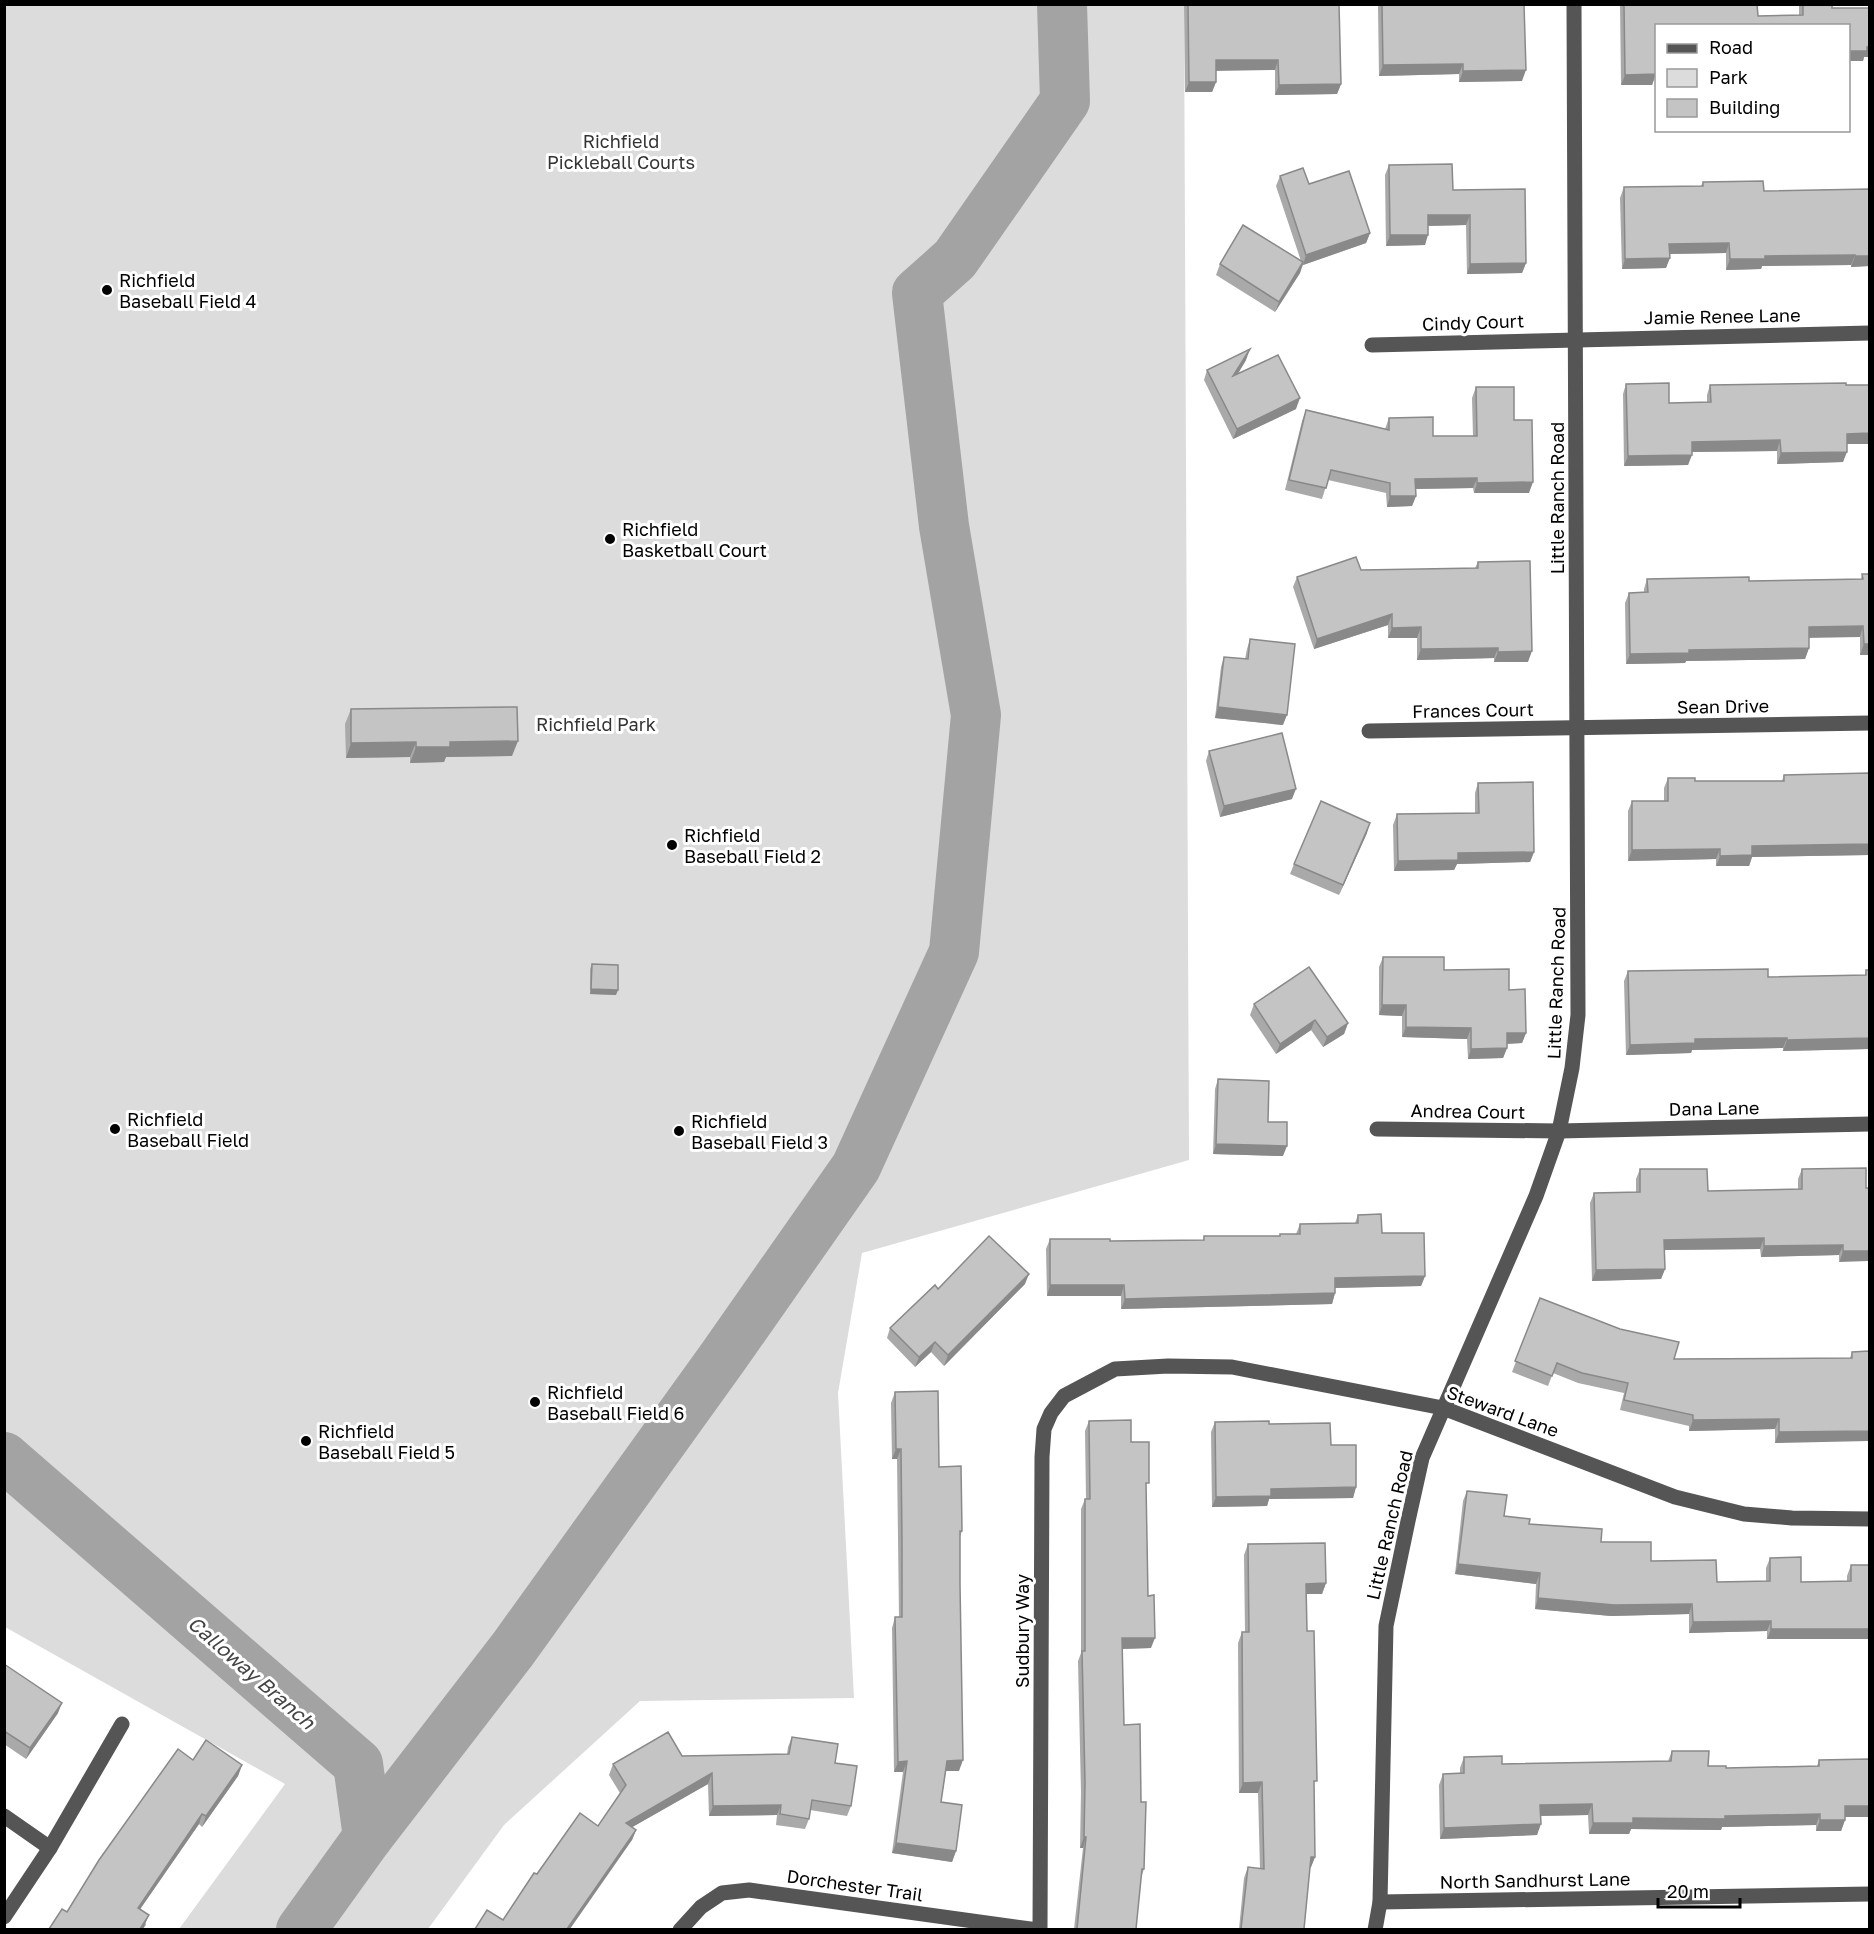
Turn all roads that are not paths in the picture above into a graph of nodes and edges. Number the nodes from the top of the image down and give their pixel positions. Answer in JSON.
{"nodes":[{"id":1,"x":1574,"y":4,"type":"edge"},
{"id":2,"x":1869,"y":333,"type":"edge"},
{"id":3,"x":1575,"y":339,"type":"junction"},
{"id":4,"x":1371,"y":345,"type":"dead end"},
{"id":5,"x":1869,"y":723,"type":"edge"},
{"id":6,"x":1577,"y":728,"type":"junction"},
{"id":7,"x":1369,"y":731,"type":"dead end"},
{"id":8,"x":1869,"y":1124,"type":"edge"},
{"id":9,"x":1377,"y":1129,"type":"dead end"},
{"id":10,"x":1559,"y":1131,"type":"junction"},
{"id":11,"x":1115,"y":1369,"type":"joint"},
{"id":12,"x":1443,"y":1407,"type":"junction"},
{"id":13,"x":1869,"y":1519,"type":"edge"},
{"id":14,"x":122,"y":1724,"type":"dead end"},
{"id":15,"x":4,"y":1816,"type":"edge"},
{"id":16,"x":50,"y":1848,"type":"junction"},
{"id":17,"x":1869,"y":1894,"type":"edge"},
{"id":18,"x":1380,"y":1902,"type":"junction"},
{"id":19,"x":4,"y":1917,"type":"edge"},
{"id":20,"x":680,"y":1929,"type":"edge"},
{"id":21,"x":1039,"y":1929,"type":"edge"},
{"id":22,"x":1376,"y":1929,"type":"edge"}],
"edges":[{"from":1,"to":3,"type":"street","name":"Little Ranch Road"},
{"from":2,"to":3,"type":"street","name":"Jamie Renee Lane"},
{"from":3,"to":4,"type":"street","name":"Cindy Court"},
{"from":3,"to":6,"type":"street","name":"Little Ranch Road"},
{"from":5,"to":6,"type":"street","name":"Sean Drive"},
{"from":6,"to":7,"type":"street","name":"Frances Court"},
{"from":6,"to":10,"type":"street","name":"Little Ranch Road"},
{"from":8,"to":10,"type":"street","name":"Dana Lane"},
{"from":9,"to":10,"type":"street","name":"Andrea Court"},
{"from":10,"to":12,"type":"street","name":"Little Ranch Road"},
{"from":11,"to":12,"type":"street","name":"Steward Lane"},
{"from":11,"to":21,"type":"street","name":"Sudbury Way"},
{"from":12,"to":13,"type":"street","name":"Steward Lane"},
{"from":12,"to":18,"type":"street","name":"Little Ranch Road"},
{"from":14,"to":16,"type":"street"},
{"from":15,"to":16,"type":"street"},
{"from":16,"to":19,"type":"street"},
{"from":17,"to":18,"type":"street","name":"North Sandhurst Lane"},
{"from":18,"to":22,"type":"street","name":"Little Ranch Road"},
{"from":20,"to":21,"type":"street","name":"Dorchester Trail"}]}
